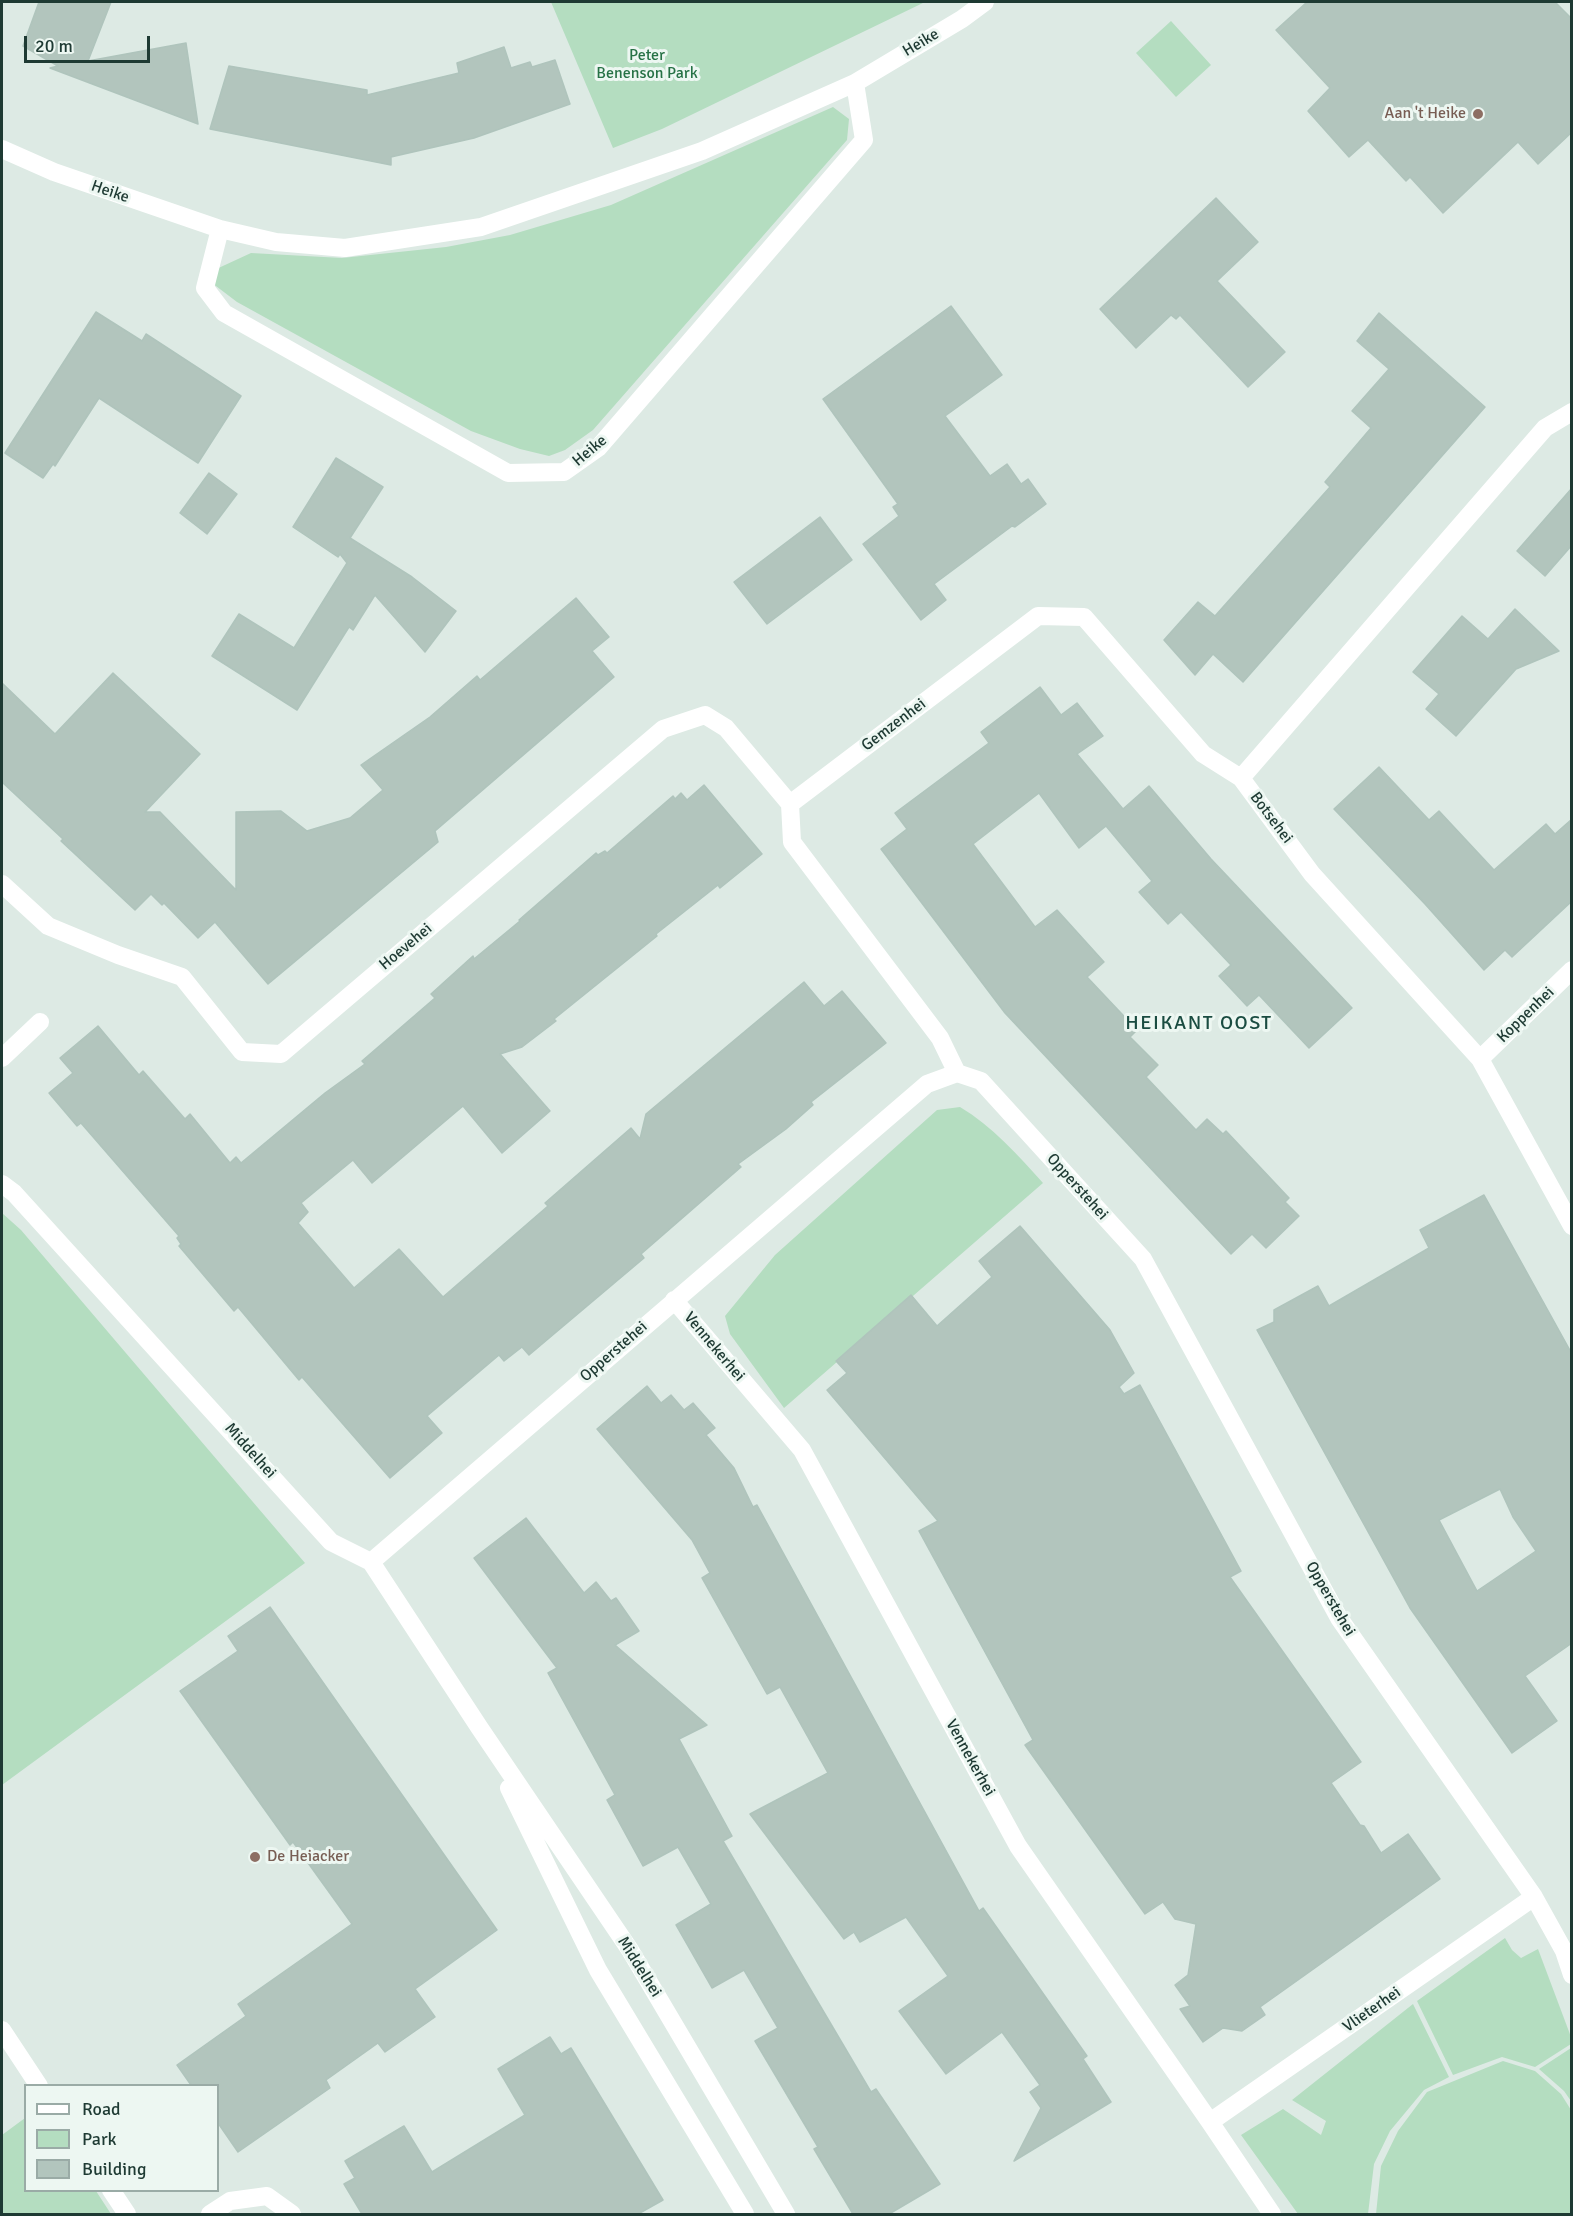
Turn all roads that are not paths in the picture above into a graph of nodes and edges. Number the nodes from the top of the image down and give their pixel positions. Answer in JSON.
{"nodes":[{"id":1,"x":985,"y":2,"type":"edge"},
{"id":2,"x":855,"y":83,"type":"junction"},
{"id":3,"x":2,"y":149,"type":"edge"},
{"id":4,"x":220,"y":229,"type":"junction"},
{"id":5,"x":1572,"y":412,"type":"edge"},
{"id":6,"x":1241,"y":778,"type":"junction"},
{"id":7,"x":790,"y":804,"type":"junction"},
{"id":8,"x":2,"y":884,"type":"edge"},
{"id":9,"x":1572,"y":970,"type":"edge"},
{"id":10,"x":40,"y":1022,"type":"dead end"},
{"id":11,"x":2,"y":1058,"type":"edge"},
{"id":12,"x":1480,"y":1059,"type":"junction"},
{"id":13,"x":957,"y":1073,"type":"junction"},
{"id":14,"x":2,"y":1184,"type":"edge"},
{"id":15,"x":1572,"y":1226,"type":"edge"},
{"id":16,"x":674,"y":1300,"type":"junction"},
{"id":17,"x":371,"y":1562,"type":"junction"},
{"id":18,"x":479,"y":1727,"type":"junction"},
{"id":19,"x":1534,"y":1897,"type":"junction"},
{"id":20,"x":1568,"y":1948,"type":"edge"},
{"id":21,"x":1572,"y":1974,"type":"edge"},
{"id":22,"x":2,"y":2030,"type":"edge"},
{"id":23,"x":38,"y":2084,"type":"edge"},
{"id":24,"x":1210,"y":2122,"type":"junction"},
{"id":25,"x":112,"y":2192,"type":"edge"},
{"id":26,"x":128,"y":2214,"type":"edge"},
{"id":27,"x":210,"y":2214,"type":"edge"},
{"id":28,"x":292,"y":2214,"type":"edge"},
{"id":29,"x":745,"y":2214,"type":"edge"},
{"id":30,"x":786,"y":2214,"type":"edge"},
{"id":31,"x":1272,"y":2214,"type":"edge"}],
"edges":[{"from":1,"to":2,"type":"street","name":"Heike"},
{"from":2,"to":4,"type":"street","name":"Heike"},
{"from":2,"to":4,"type":"street","name":"Heike"},
{"from":3,"to":4,"type":"street","name":"Heike"},
{"from":5,"to":6,"type":"street","name":"Botsehei"},
{"from":6,"to":7,"type":"street","name":"Gemzenhei"},
{"from":6,"to":12,"type":"street","name":"Botsehei"},
{"from":7,"to":8,"type":"street","name":"Hoevehei"},
{"from":7,"to":13,"type":"street"},
{"from":9,"to":12,"type":"street","name":"Koppenhei"},
{"from":10,"to":11,"type":"street"},
{"from":12,"to":15,"type":"street","name":"Botsehei"},
{"from":13,"to":16,"type":"street","name":"Opperstehei"},
{"from":13,"to":19,"type":"street","name":"Opperstehei"},
{"from":14,"to":17,"type":"street","name":"Middelhei"},
{"from":16,"to":17,"type":"street","name":"Opperstehei"},
{"from":16,"to":24,"type":"street","name":"Vennekerhei"},
{"from":17,"to":18,"type":"street","name":"Middelhei"},
{"from":18,"to":29,"type":"street","name":"Middelhei"},
{"from":18,"to":30,"type":"street","name":"Middelhei"},
{"from":19,"to":20,"type":"street","name":"Opperstehei"},
{"from":19,"to":24,"type":"street","name":"Vlieterhei"},
{"from":20,"to":21,"type":"street","name":"Opperstehei"},
{"from":22,"to":23,"type":"street"},
{"from":24,"to":31,"type":"street","name":"Vennekerhei"},
{"from":25,"to":26,"type":"street"},
{"from":27,"to":28,"type":"street"}]}
